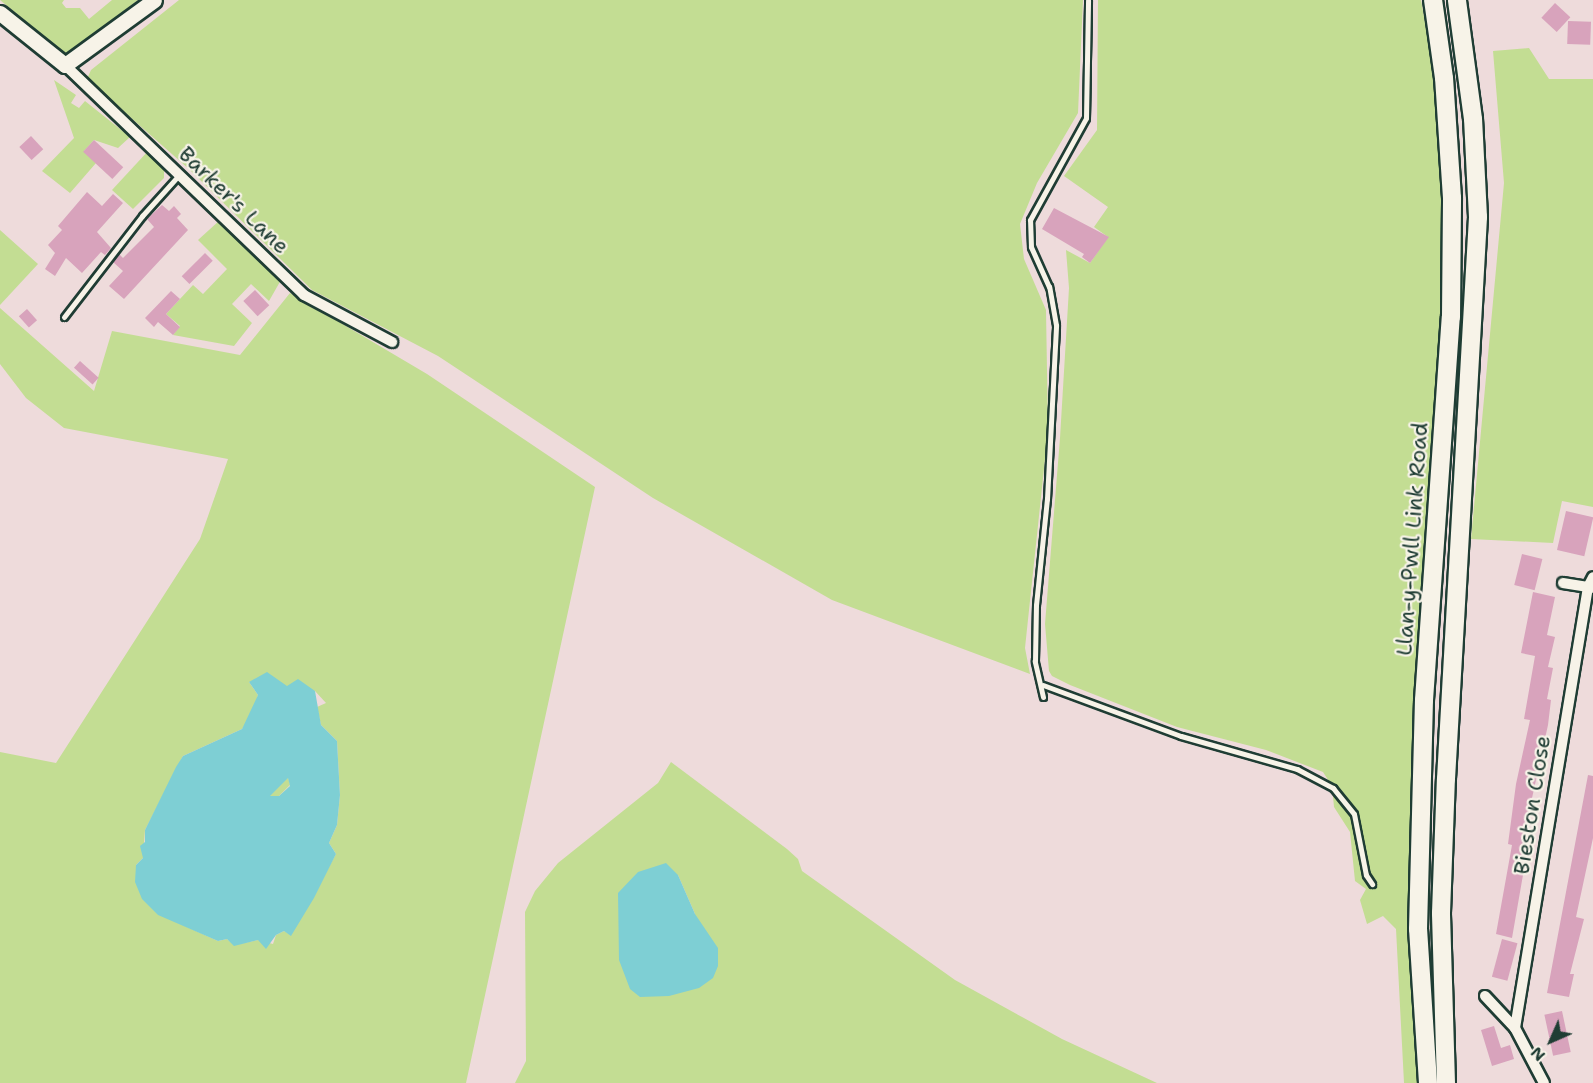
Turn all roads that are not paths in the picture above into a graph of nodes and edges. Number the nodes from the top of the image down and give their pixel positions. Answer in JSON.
{"nodes":[{"id":1,"x":154,"y":0,"type":"edge"},
{"id":2,"x":1088,"y":0,"type":"edge"},
{"id":3,"x":1433,"y":0,"type":"edge"},
{"id":4,"x":1457,"y":0,"type":"edge"},
{"id":5,"x":0,"y":13,"type":"edge"},
{"id":6,"x":65,"y":65,"type":"junction"},
{"id":7,"x":179,"y":175,"type":"junction"},
{"id":8,"x":64,"y":317,"type":"dead end"},
{"id":9,"x":392,"y":342,"type":"dead end"},
{"id":10,"x":1563,"y":583,"type":"dead end"},
{"id":11,"x":1591,"y":584,"type":"edge"},
{"id":12,"x":1043,"y":685,"type":"junction"},
{"id":13,"x":1043,"y":697,"type":"dead end"},
{"id":14,"x":1372,"y":884,"type":"dead end"},
{"id":15,"x":1485,"y":996,"type":"dead end"},
{"id":16,"x":1515,"y":1028,"type":"junction"},
{"id":17,"x":1428,"y":1083,"type":"edge"},
{"id":18,"x":1446,"y":1083,"type":"edge"},
{"id":19,"x":1544,"y":1083,"type":"edge"}],
"edges":[{"from":1,"to":6,"type":"street"},
{"from":2,"to":12,"type":"lane"},
{"from":3,"to":17,"type":"highway","name":"Llan-y-Pwll Link Road"},
{"from":4,"to":18,"type":"highway","name":"Llan-y-Pwll Link Road"},
{"from":5,"to":6,"type":"street"},
{"from":6,"to":7,"type":"street","name":"Barker's Lane"},
{"from":7,"to":8,"type":"lane"},
{"from":7,"to":9,"type":"street","name":"Barker's Lane"},
{"from":10,"to":11,"type":"street","name":"Bieston Close"},
{"from":11,"to":16,"type":"street","name":"Bieston Close"},
{"from":12,"to":13,"type":"lane"},
{"from":12,"to":14,"type":"lane"},
{"from":15,"to":16,"type":"street"},
{"from":16,"to":19,"type":"street"}]}
